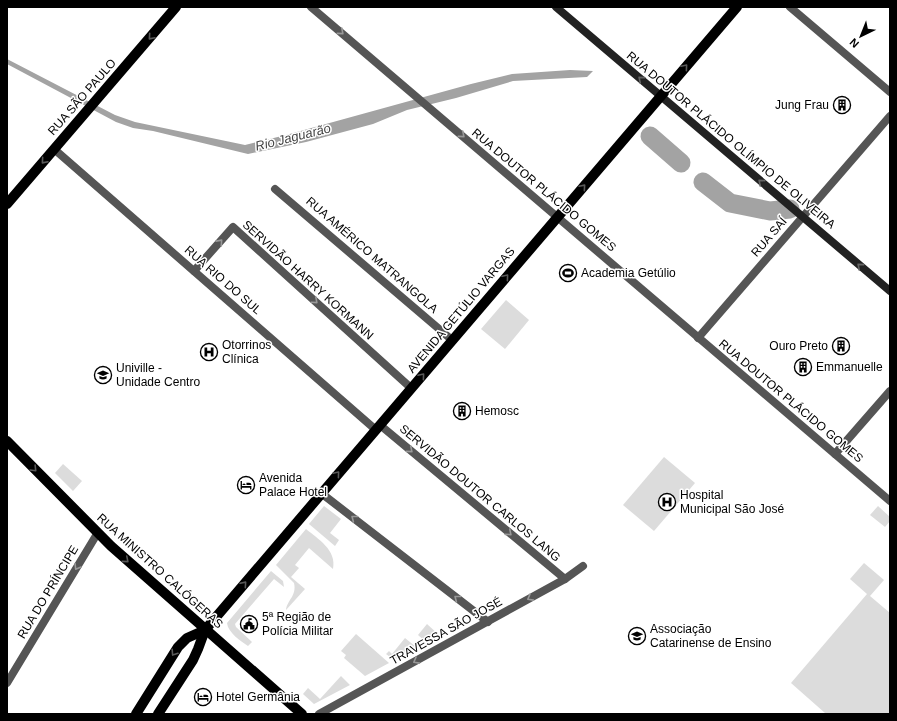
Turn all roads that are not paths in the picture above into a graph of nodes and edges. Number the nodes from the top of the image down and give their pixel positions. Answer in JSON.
{"nodes":[{"id":1,"x":176,"y":7,"type":"edge"},
{"id":2,"x":311,"y":7,"type":"edge"},
{"id":3,"x":556,"y":7,"type":"edge"},
{"id":4,"x":737,"y":7,"type":"edge"},
{"id":5,"x":790,"y":7,"type":"edge"},
{"id":6,"x":890,"y":92,"type":"edge"},
{"id":7,"x":661,"y":96,"type":"junction"},
{"id":8,"x":890,"y":116,"type":"edge"},
{"id":9,"x":54,"y":149,"type":"junction"},
{"id":10,"x":275,"y":189,"type":"dead end"},
{"id":11,"x":7,"y":204,"type":"edge"},
{"id":12,"x":557,"y":217,"type":"junction"},
{"id":13,"x":803,"y":217,"type":"junction"},
{"id":14,"x":194,"y":271,"type":"junction"},
{"id":15,"x":890,"y":291,"type":"edge"},
{"id":16,"x":698,"y":338,"type":"junction"},
{"id":17,"x":452,"y":340,"type":"junction"},
{"id":18,"x":411,"y":388,"type":"junction"},
{"id":19,"x":890,"y":391,"type":"edge"},
{"id":20,"x":378,"y":427,"type":"junction"},
{"id":21,"x":7,"y":441,"type":"edge"},
{"id":22,"x":835,"y":454,"type":"junction"},
{"id":23,"x":321,"y":493,"type":"junction"},
{"id":24,"x":890,"y":501,"type":"edge"},
{"id":25,"x":97,"y":534,"type":"junction"},
{"id":26,"x":583,"y":566,"type":"dead end"},
{"id":27,"x":564,"y":579,"type":"junction"},
{"id":28,"x":488,"y":622,"type":"junction"},
{"id":29,"x":205,"y":630,"type":"junction"},
{"id":30,"x":7,"y":683,"type":"edge"},
{"id":31,"x":136,"y":714,"type":"edge"},
{"id":32,"x":158,"y":714,"type":"edge"},
{"id":33,"x":302,"y":714,"type":"edge"},
{"id":34,"x":319,"y":714,"type":"edge"}],
"edges":[{"from":1,"to":9,"type":"main road","name":"RUA SÃO PAULO","one_way":true},
{"from":2,"to":12,"type":"street","name":"RUA DOUTOR PLÁCIDO GOMES","one_way":true},
{"from":7,"to":3,"type":"main road","name":"RUA DOUTOR PLÁCIDO OLÍMPIO DE OLIVEIRA","one_way":true},
{"from":7,"to":4,"type":"main road","name":"AVENIDA GETÚLIO VARGAS","one_way":true},
{"from":5,"to":6,"type":"street"},
{"from":12,"to":7,"type":"main road","name":"AVENIDA GETÚLIO VARGAS","one_way":true},
{"from":13,"to":7,"type":"main road","name":"RUA DOUTOR PLÁCIDO OLÍMPIO DE OLIVEIRA","one_way":true},
{"from":8,"to":13,"type":"street","name":"RUA SAÍ"},
{"from":9,"to":11,"type":"main road","name":"RUA SÃO PAULO","one_way":true},
{"from":9,"to":14,"type":"street","name":"RUA RIO DO SUL"},
{"from":10,"to":17,"type":"street","name":"RUA AMÉRICO MATRANGOLA"},
{"from":12,"to":16,"type":"street","name":"RUA DOUTOR PLÁCIDO GOMES"},
{"from":17,"to":12,"type":"main road","name":"AVENIDA GETÚLIO VARGAS","one_way":true},
{"from":15,"to":13,"type":"main road","name":"RUA DOUTOR PLÁCIDO OLÍMPIO DE OLIVEIRA","one_way":true},
{"from":13,"to":16,"type":"street","name":"RUA SAÍ"},
{"from":14,"to":18,"type":"street","name":"SERVIDÃO HARRY KORMANN","one_way":true},
{"from":14,"to":20,"type":"street","name":"RUA RIO DO SUL"},
{"from":16,"to":22,"type":"street","name":"RUA DOUTOR PLÁCIDO GOMES"},
{"from":18,"to":17,"type":"main road","name":"AVENIDA GETÚLIO VARGAS","one_way":true},
{"from":18,"to":20,"type":"main road","name":"AVENIDA GETÚLIO VARGAS"},
{"from":19,"to":22,"type":"street"},
{"from":23,"to":20,"type":"main road","name":"AVENIDA GETÚLIO VARGAS","one_way":true},
{"from":20,"to":27,"type":"street","name":"SERVIDÃO DOUTOR CARLOS LANG","one_way":true},
{"from":21,"to":25,"type":"main road","name":"RUA MINISTRO CALÓGERAS","one_way":true},
{"from":22,"to":24,"type":"street","name":"RUA DOUTOR PLÁCIDO GOMES"},
{"from":28,"to":23,"type":"street","one_way":true},
{"from":29,"to":23,"type":"main road","name":"AVENIDA GETÚLIO VARGAS","one_way":true},
{"from":25,"to":29,"type":"main road","name":"RUA MINISTRO CALÓGERAS","one_way":true},
{"from":25,"to":30,"type":"street","name":"RUA DO PRÍNCIPE","one_way":true},
{"from":26,"to":27,"type":"street","name":"TRAVESSA SÃO JOSÉ"},
{"from":27,"to":28,"type":"street","name":"TRAVESSA SÃO JOSÉ","one_way":true},
{"from":28,"to":34,"type":"street","name":"TRAVESSA SÃO JOSÉ","one_way":true},
{"from":29,"to":31,"type":"main road","one_way":true},
{"from":29,"to":32,"type":"main road"},
{"from":29,"to":33,"type":"main road","name":"RUA MINISTRO CALÓGERAS"}]}
